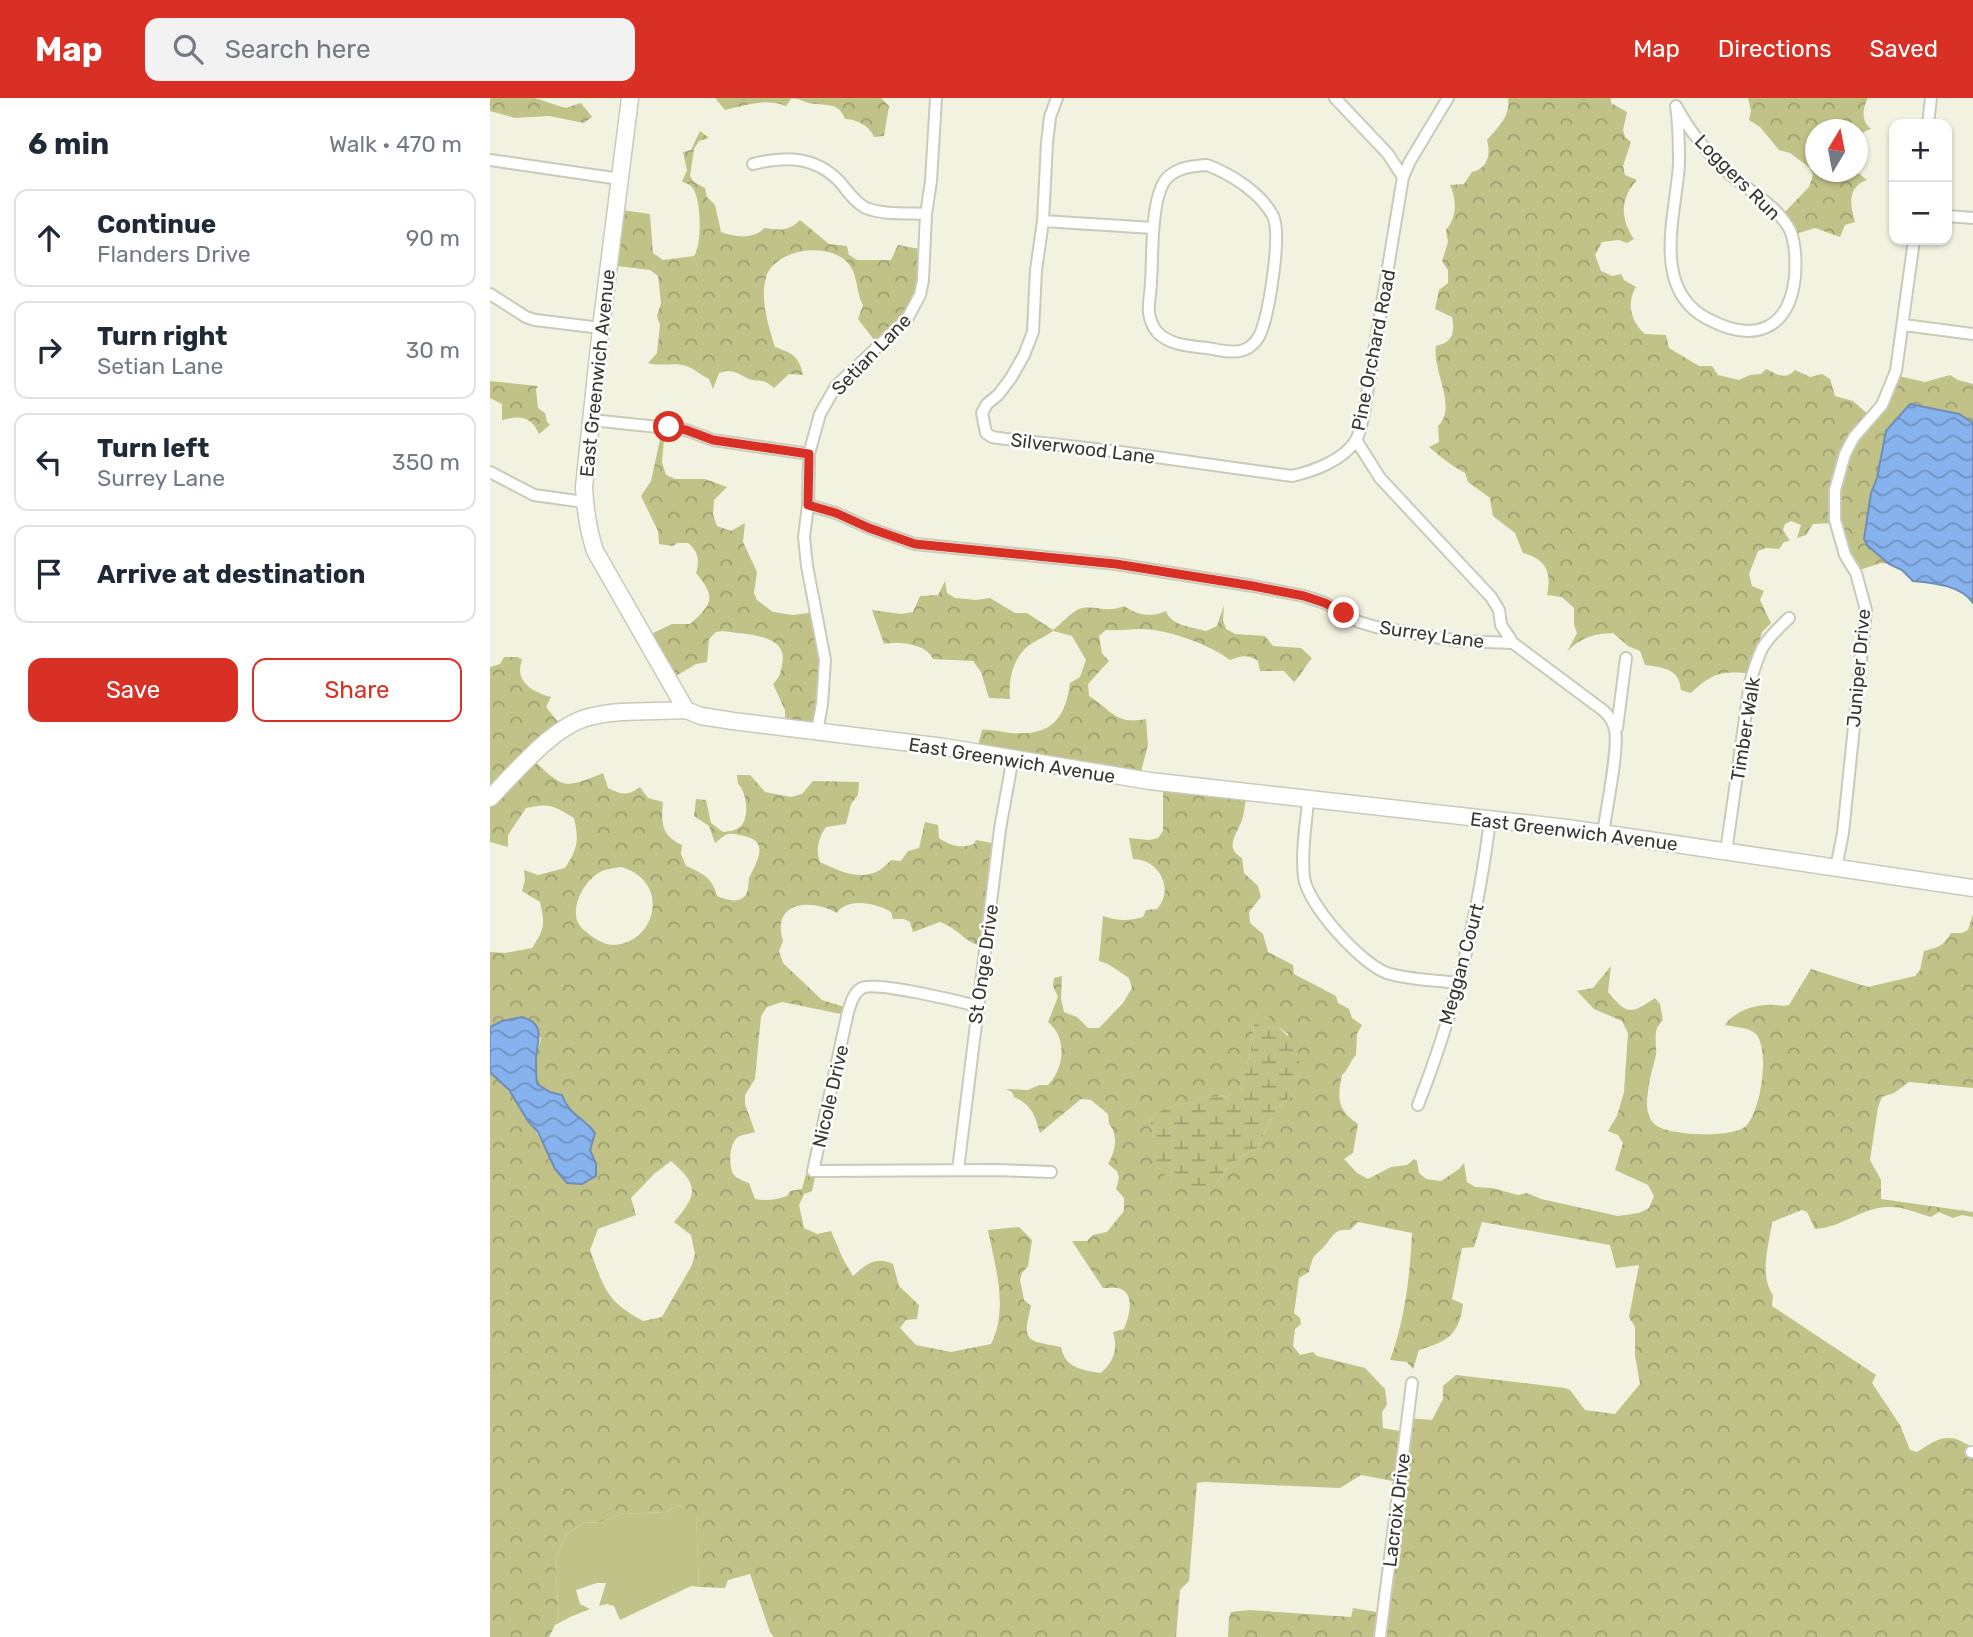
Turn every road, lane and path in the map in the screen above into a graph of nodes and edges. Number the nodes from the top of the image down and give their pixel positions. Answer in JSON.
{"nodes":[{"id":1,"x":630,"y":98,"type":"edge"},
{"id":2,"x":936,"y":98,"type":"edge"},
{"id":3,"x":1057,"y":98,"type":"edge"},
{"id":4,"x":1335,"y":98,"type":"edge"},
{"id":5,"x":1448,"y":98,"type":"edge"},
{"id":6,"x":1931,"y":98,"type":"edge"},
{"id":7,"x":1673,"y":102,"type":"edge"},
{"id":8,"x":1929,"y":119,"type":"edge"},
{"id":9,"x":490,"y":160,"type":"edge"},
{"id":10,"x":753,"y":164,"type":"dead end"},
{"id":11,"x":1403,"y":177,"type":"junction"},
{"id":12,"x":620,"y":179,"type":"junction"},
{"id":13,"x":926,"y":214,"type":"junction"},
{"id":14,"x":1952,"y":216,"type":"edge"},
{"id":15,"x":1973,"y":218,"type":"edge"},
{"id":16,"x":1043,"y":221,"type":"junction"},
{"id":17,"x":1153,"y":228,"type":"junction"},
{"id":18,"x":1913,"y":245,"type":"edge"},
{"id":19,"x":490,"y":294,"type":"edge"},
{"id":20,"x":1904,"y":325,"type":"junction"},
{"id":21,"x":601,"y":328,"type":"junction"},
{"id":22,"x":1973,"y":334,"type":"edge"},
{"id":23,"x":592,"y":420,"type":"junction"},
{"id":24,"x":1356,"y":440,"type":"junction"},
{"id":25,"x":809,"y":454,"type":"junction"},
{"id":26,"x":490,"y":472,"type":"edge"},
{"id":27,"x":584,"y":502,"type":"junction"},
{"id":28,"x":808,"y":505,"type":"junction"},
{"id":29,"x":1789,"y":618,"type":"dead end"},
{"id":30,"x":1513,"y":643,"type":"junction"},
{"id":31,"x":1626,"y":658,"type":"dead end"},
{"id":32,"x":686,"y":709,"type":"junction"},
{"id":33,"x":817,"y":732,"type":"junction"},
{"id":34,"x":1616,"y":733,"type":"junction"},
{"id":35,"x":1013,"y":757,"type":"junction"},
{"id":36,"x":490,"y":798,"type":"edge"},
{"id":37,"x":1308,"y":801,"type":"junction"},
{"id":38,"x":1490,"y":820,"type":"junction"},
{"id":39,"x":1603,"y":834,"type":"junction"},
{"id":40,"x":1726,"y":852,"type":"junction"},
{"id":41,"x":1836,"y":868,"type":"junction"},
{"id":42,"x":1973,"y":888,"type":"edge"},
{"id":43,"x":1457,"y":983,"type":"junction"},
{"id":44,"x":977,"y":1006,"type":"junction"},
{"id":45,"x":1418,"y":1105,"type":"dead end"},
{"id":46,"x":958,"y":1170,"type":"junction"},
{"id":47,"x":1051,"y":1172,"type":"dead end"},
{"id":48,"x":1412,"y":1383,"type":"dead end"},
{"id":49,"x":1380,"y":1637,"type":"edge"}],
"edges":[{"from":1,"to":12,"type":"street","name":"East Greenwich Avenue"},
{"from":2,"to":13,"type":"street","name":"Setian Lane"},
{"from":3,"to":16,"type":"street","name":"Silverwood Lane"},
{"from":4,"to":11,"type":"street"},
{"from":5,"to":11,"type":"street","name":"Pine Orchard Road"},
{"from":6,"to":8,"type":"street"},
{"from":7,"to":7,"type":"street","name":"Loggers Run"},
{"from":9,"to":12,"type":"street"},
{"from":10,"to":13,"type":"street"},
{"from":11,"to":24,"type":"street","name":"Pine Orchard Road"},
{"from":12,"to":21,"type":"street","name":"East Greenwich Avenue"},
{"from":13,"to":25,"type":"street","name":"Setian Lane"},
{"from":14,"to":15,"type":"street"},
{"from":16,"to":17,"type":"street"},
{"from":16,"to":24,"type":"street","name":"Silverwood Lane"},
{"from":17,"to":17,"type":"street"},
{"from":18,"to":20,"type":"street","name":"Juniper Drive"},
{"from":19,"to":21,"type":"street"},
{"from":20,"to":22,"type":"street"},
{"from":20,"to":41,"type":"street","name":"Juniper Drive"},
{"from":21,"to":23,"type":"street","name":"East Greenwich Avenue"},
{"from":23,"to":25,"type":"street"},
{"from":23,"to":27,"type":"street","name":"East Greenwich Avenue"},
{"from":24,"to":30,"type":"street","name":"Pine Orchard Road"},
{"from":25,"to":28,"type":"street","name":"Setian Lane"},
{"from":26,"to":27,"type":"street"},
{"from":27,"to":32,"type":"street","name":"East Greenwich Avenue"},
{"from":28,"to":30,"type":"street","name":"Surrey Lane"},
{"from":28,"to":33,"type":"street","name":"Setian Lane"},
{"from":29,"to":40,"type":"street","name":"Timber Walk"},
{"from":30,"to":34,"type":"street","name":"Surrey Lane"},
{"from":31,"to":34,"type":"street"},
{"from":32,"to":33,"type":"street","name":"East Greenwich Avenue"},
{"from":32,"to":36,"type":"street"},
{"from":33,"to":35,"type":"street","name":"East Greenwich Avenue"},
{"from":34,"to":39,"type":"street"},
{"from":35,"to":37,"type":"street","name":"East Greenwich Avenue"},
{"from":35,"to":44,"type":"street","name":"St Onge Drive"},
{"from":37,"to":38,"type":"street","name":"East Greenwich Avenue"},
{"from":37,"to":43,"type":"street"},
{"from":38,"to":39,"type":"street","name":"East Greenwich Avenue"},
{"from":38,"to":43,"type":"street","name":"Meggan Court"},
{"from":39,"to":40,"type":"street","name":"East Greenwich Avenue"},
{"from":40,"to":41,"type":"street","name":"East Greenwich Avenue"},
{"from":41,"to":42,"type":"street","name":"East Greenwich Avenue"},
{"from":43,"to":45,"type":"street","name":"Meggan Court"},
{"from":44,"to":46,"type":"street","name":"St Onge Drive"},
{"from":44,"to":46,"type":"street","name":"Nicole Drive"},
{"from":46,"to":47,"type":"street","name":"Nicole Drive"},
{"from":48,"to":49,"type":"street","name":"Lacroix Drive"}]}
